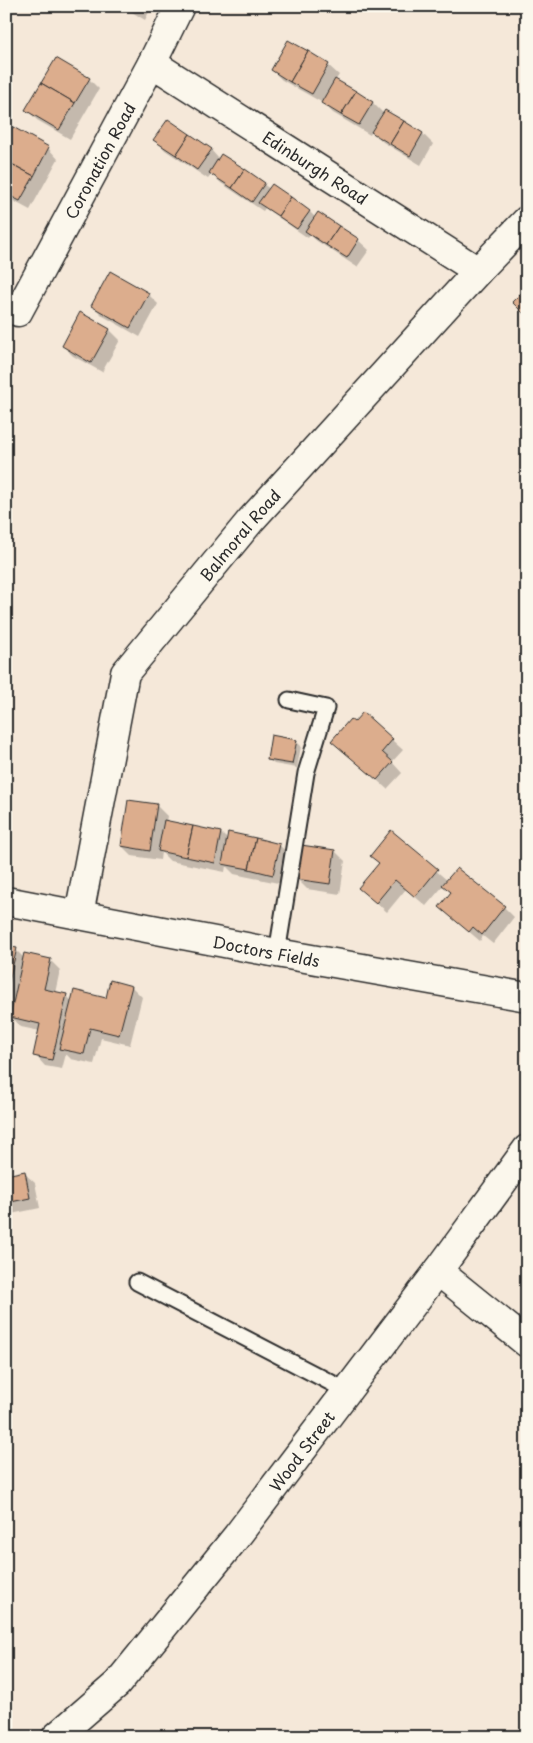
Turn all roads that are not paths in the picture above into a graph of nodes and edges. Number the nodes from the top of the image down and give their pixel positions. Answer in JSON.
{"nodes":[{"id":1,"x":180,"y":6,"type":"edge"},
{"id":2,"x":152,"y":63,"type":"junction"},
{"id":3,"x":527,"y":220,"type":"edge"},
{"id":4,"x":478,"y":271,"type":"junction"},
{"id":5,"x":18,"y":312,"type":"dead end"},
{"id":6,"x":289,"y":700,"type":"dead end"},
{"id":7,"x":6,"y":901,"type":"edge"},
{"id":8,"x":79,"y":915,"type":"junction"},
{"id":9,"x":277,"y":952,"type":"junction"},
{"id":10,"x":527,"y":997,"type":"edge"},
{"id":11,"x":527,"y":1149,"type":"edge"},
{"id":12,"x":438,"y":1270,"type":"junction"},
{"id":13,"x":137,"y":1282,"type":"dead end"},
{"id":14,"x":527,"y":1342,"type":"edge"},
{"id":15,"x":347,"y":1391,"type":"junction"},
{"id":16,"x":56,"y":1737,"type":"edge"}],
"edges":[{"from":1,"to":2,"type":"street","name":"Coronation Road"},
{"from":2,"to":4,"type":"street","name":"Edinburgh Road"},
{"from":2,"to":5,"type":"street","name":"Coronation Road"},
{"from":3,"to":4,"type":"street","name":"Balmoral Road"},
{"from":4,"to":8,"type":"street","name":"Balmoral Road"},
{"from":6,"to":9,"type":"lane"},
{"from":7,"to":8,"type":"street","name":"Doctors Fields"},
{"from":8,"to":9,"type":"street","name":"Doctors Fields"},
{"from":9,"to":10,"type":"street","name":"Doctors Fields"},
{"from":11,"to":12,"type":"street","name":"Wood Street"},
{"from":12,"to":14,"type":"street"},
{"from":12,"to":15,"type":"street","name":"Wood Street"},
{"from":13,"to":15,"type":"lane"},
{"from":15,"to":16,"type":"street","name":"Wood Street"}]}
